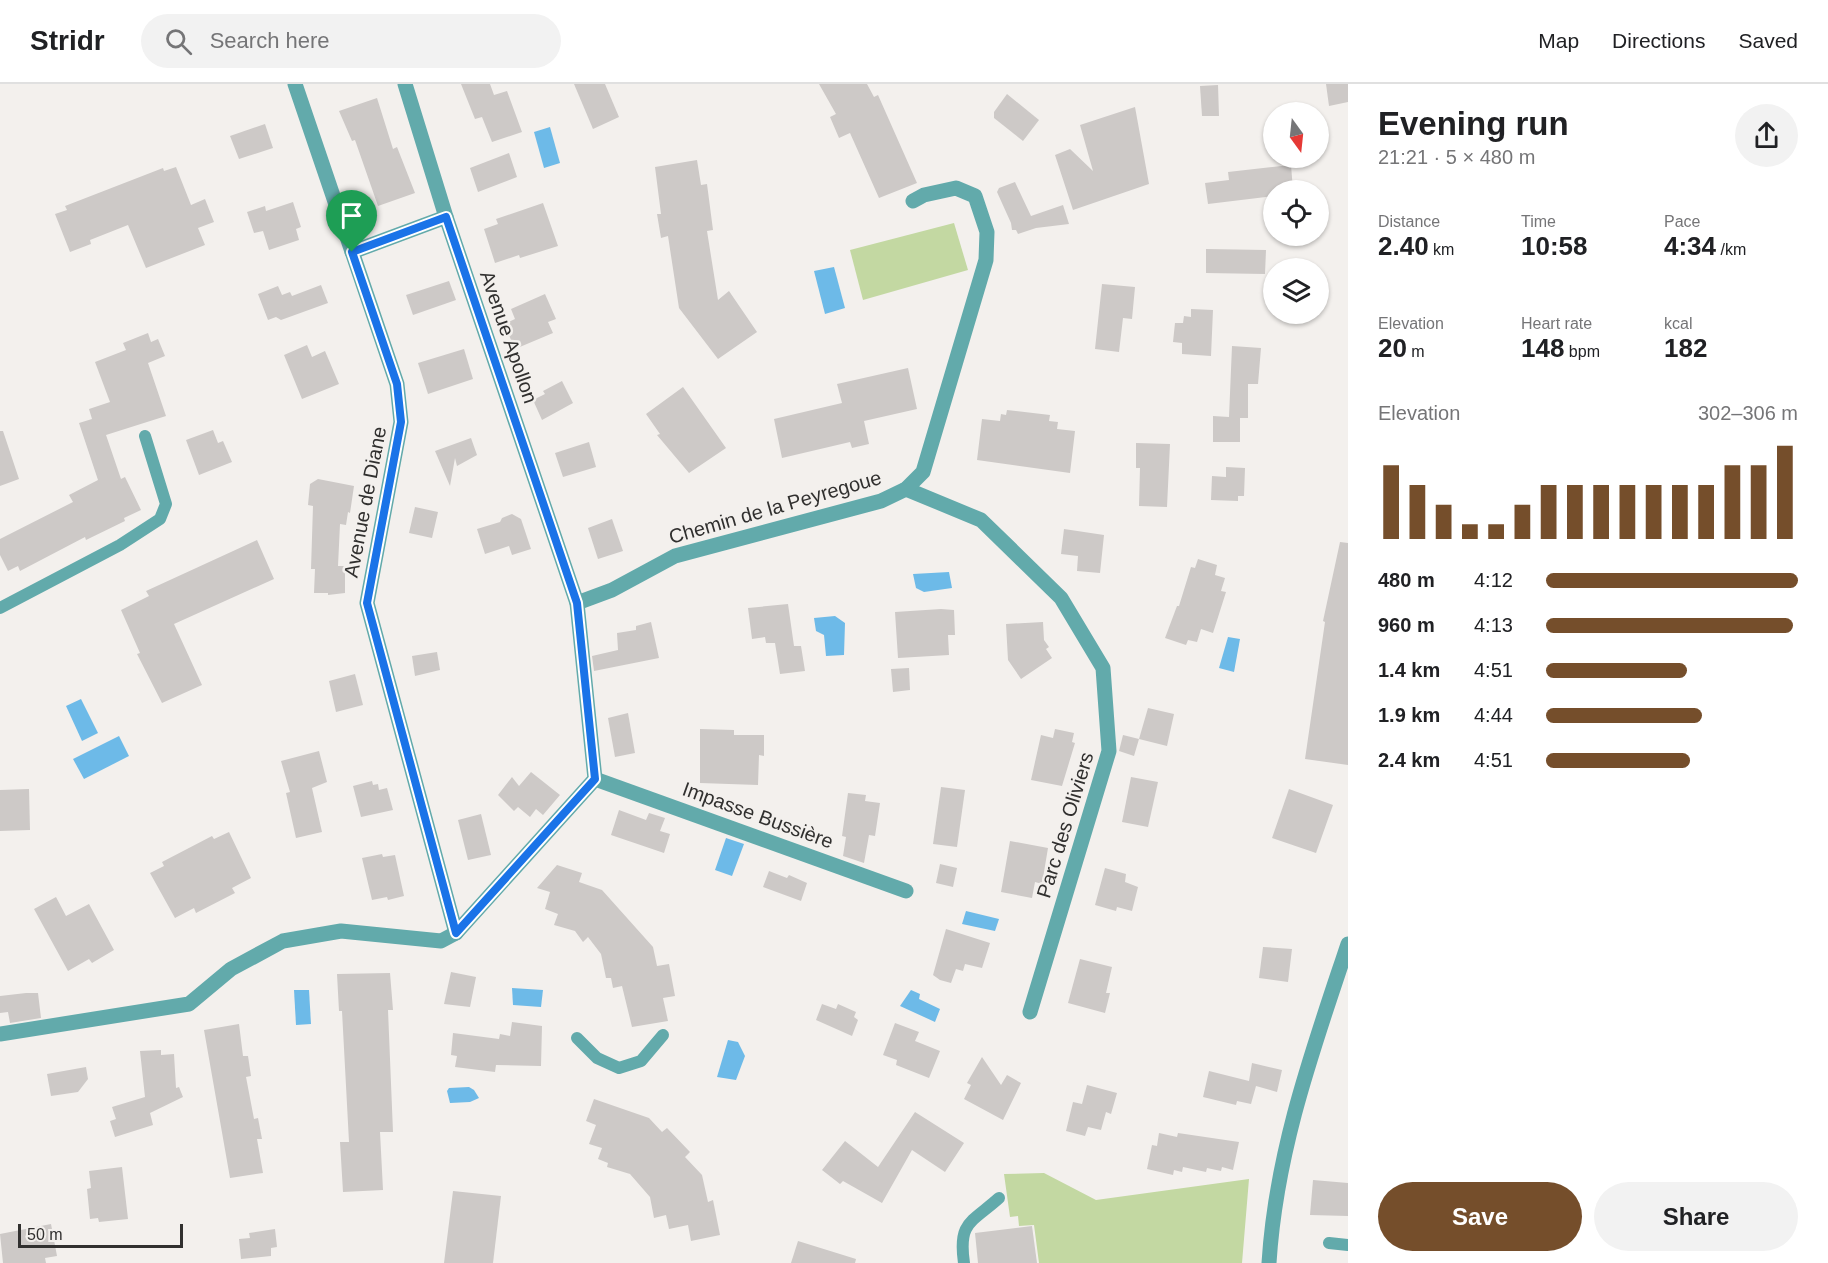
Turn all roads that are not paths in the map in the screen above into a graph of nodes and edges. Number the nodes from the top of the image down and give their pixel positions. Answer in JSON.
{"nodes":[{"id":1,"x":295,"y":84,"type":"edge"},
{"id":2,"x":405,"y":84,"type":"edge"},
{"id":3,"x":914,"y":201,"type":"dead end"},
{"id":4,"x":446,"y":217,"type":"junction"},
{"id":5,"x":352,"y":252,"type":"junction"},
{"id":6,"x":145,"y":436,"type":"dead end"},
{"id":7,"x":906,"y":489,"type":"junction"},
{"id":8,"x":577,"y":603,"type":"junction"},
{"id":9,"x":0,"y":608,"type":"edge"},
{"id":10,"x":595,"y":779,"type":"junction"},
{"id":11,"x":906,"y":891,"type":"dead end"},
{"id":12,"x":456,"y":933,"type":"junction"},
{"id":13,"x":1348,"y":944,"type":"edge"},
{"id":14,"x":1030,"y":1012,"type":"dead end"},
{"id":15,"x":0,"y":1034,"type":"edge"},
{"id":16,"x":663,"y":1035,"type":"dead end"},
{"id":17,"x":577,"y":1038,"type":"dead end"},
{"id":18,"x":999,"y":1198,"type":"dead end"},
{"id":19,"x":1329,"y":1243,"type":"dead end"},
{"id":20,"x":1348,"y":1245,"type":"edge"},
{"id":21,"x":964,"y":1263,"type":"edge"},
{"id":22,"x":1269,"y":1263,"type":"edge"}],
"edges":[{"from":1,"to":5,"type":"street","name":"Avenue de Diane"},
{"from":2,"to":4,"type":"street","name":"Avenue Apollon"},
{"from":3,"to":7,"type":"street","name":"Chemin de la Peyregoue"},
{"from":4,"to":5,"type":"street"},
{"from":4,"to":8,"type":"street","name":"Avenue Apollon"},
{"from":5,"to":12,"type":"street","name":"Avenue de Diane"},
{"from":6,"to":9,"type":"lane"},
{"from":7,"to":8,"type":"street","name":"Chemin de la Peyregoue"},
{"from":7,"to":14,"type":"street","name":"Parc des Oliviers"},
{"from":8,"to":10,"type":"street"},
{"from":10,"to":11,"type":"street","name":"Impasse Bussière"},
{"from":10,"to":12,"type":"street"},
{"from":12,"to":15,"type":"street"},
{"from":13,"to":22,"type":"street"},
{"from":16,"to":17,"type":"lane"},
{"from":18,"to":21,"type":"lane"},
{"from":19,"to":20,"type":"lane"}]}
